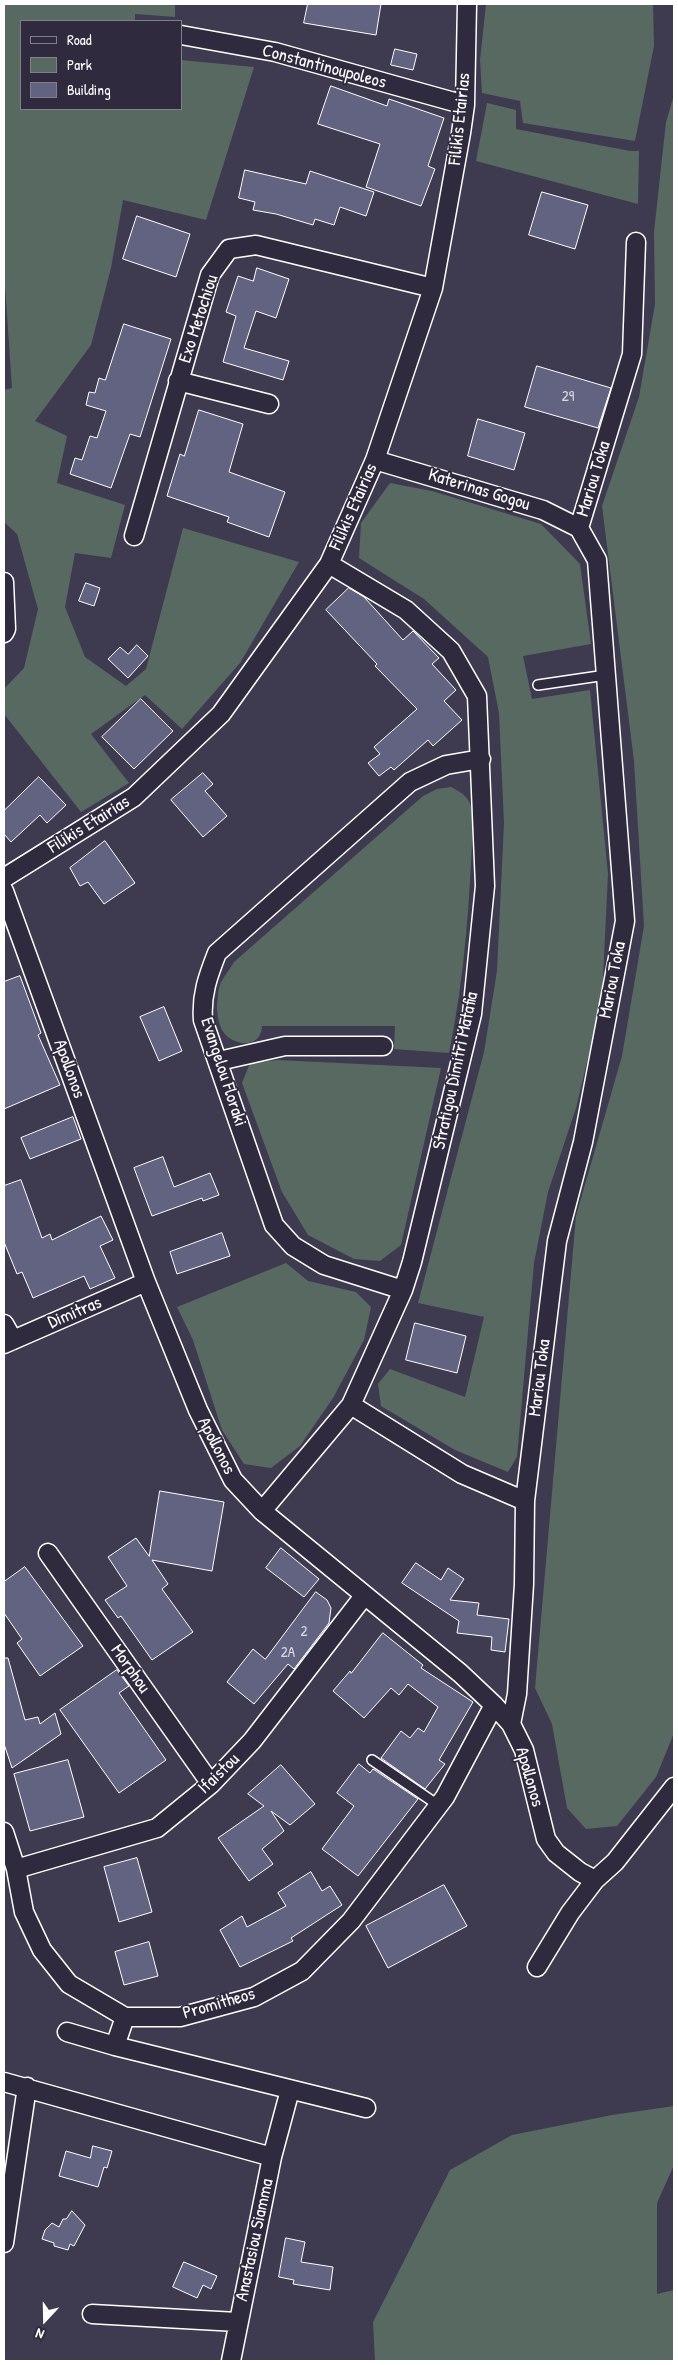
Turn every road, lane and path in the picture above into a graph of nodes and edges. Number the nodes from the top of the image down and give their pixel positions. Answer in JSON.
{"nodes":[{"id":1,"x":467,"y":4,"type":"edge"},
{"id":2,"x":182,"y":35,"type":"edge"},
{"id":3,"x":465,"y":106,"type":"junction"},
{"id":4,"x":636,"y":242,"type":"dead end"},
{"id":5,"x":433,"y":288,"type":"junction"},
{"id":6,"x":178,"y":381,"type":"junction"},
{"id":7,"x":269,"y":404,"type":"dead end"},
{"id":8,"x":375,"y":460,"type":"junction"},
{"id":9,"x":580,"y":528,"type":"junction"},
{"id":10,"x":134,"y":536,"type":"dead end"},
{"id":11,"x":329,"y":564,"type":"junction"},
{"id":12,"x":4,"y":582,"type":"edge"},
{"id":13,"x":4,"y":633,"type":"edge"},
{"id":14,"x":606,"y":675,"type":"junction"},
{"id":15,"x":538,"y":684,"type":"dead end"},
{"id":16,"x":481,"y":759,"type":"junction"},
{"id":17,"x":4,"y":878,"type":"edge"},
{"id":18,"x":4,"y":892,"type":"edge"},
{"id":19,"x":383,"y":1046,"type":"dead end"},
{"id":20,"x":219,"y":1061,"type":"junction"},
{"id":21,"x":146,"y":1282,"type":"junction"},
{"id":22,"x":403,"y":1290,"type":"junction"},
{"id":23,"x":4,"y":1324,"type":"edge"},
{"id":24,"x":8,"y":1342,"type":"edge"},
{"id":25,"x":351,"y":1405,"type":"junction"},
{"id":26,"x":525,"y":1501,"type":"junction"},
{"id":27,"x":262,"y":1511,"type":"junction"},
{"id":28,"x":48,"y":1553,"type":"dead end"},
{"id":29,"x":364,"y":1596,"type":"junction"},
{"id":30,"x":494,"y":1706,"type":"junction"},
{"id":31,"x":511,"y":1724,"type":"junction"},
{"id":32,"x":372,"y":1760,"type":"dead end"},
{"id":33,"x":211,"y":1784,"type":"junction"},
{"id":34,"x":674,"y":1787,"type":"edge"},
{"id":35,"x":438,"y":1805,"type":"junction"},
{"id":36,"x":4,"y":1832,"type":"edge"},
{"id":37,"x":16,"y":1869,"type":"junction"},
{"id":38,"x":595,"y":1880,"type":"junction"},
{"id":39,"x":537,"y":1967,"type":"dead end"},
{"id":40,"x":125,"y":2017,"type":"junction"},
{"id":41,"x":67,"y":2032,"type":"dead end"},
{"id":42,"x":115,"y":2046,"type":"junction"},
{"id":43,"x":4,"y":2082,"type":"edge"},
{"id":44,"x":26,"y":2087,"type":"junction"},
{"id":45,"x":290,"y":2090,"type":"junction"},
{"id":46,"x":366,"y":2108,"type":"dead end"},
{"id":47,"x":272,"y":2157,"type":"junction"},
{"id":48,"x":4,"y":2243,"type":"edge"},
{"id":49,"x":92,"y":2314,"type":"dead end"},
{"id":50,"x":237,"y":2322,"type":"junction"},
{"id":51,"x":231,"y":2361,"type":"edge"}],
"edges":[{"from":1,"to":3,"type":"street","name":"Filikis Etairias"},
{"from":2,"to":3,"type":"street","name":"Constantinoupoleos"},
{"from":3,"to":5,"type":"street","name":"Filikis Etairias"},
{"from":4,"to":9,"type":"street","name":"Mariou Toka"},
{"from":5,"to":6,"type":"street","name":"Exo Metochiou"},
{"from":5,"to":8,"type":"street","name":"Filikis Etairias"},
{"from":6,"to":7,"type":"street"},
{"from":6,"to":10,"type":"street","name":"Exo Metochiou"},
{"from":8,"to":9,"type":"street","name":"Katerinas Gogou"},
{"from":8,"to":11,"type":"street","name":"Filikis Etairias"},
{"from":9,"to":14,"type":"street","name":"Mariou Toka"},
{"from":11,"to":16,"type":"street","name":"Stratigou Dimitri Matafia"},
{"from":11,"to":17,"type":"street","name":"Filikis Etairias"},
{"from":12,"to":13,"type":"street"},
{"from":14,"to":15,"type":"lane"},
{"from":14,"to":26,"type":"street","name":"Mariou Toka"},
{"from":16,"to":20,"type":"street","name":"Evangelou Floraki"},
{"from":16,"to":22,"type":"street","name":"Stratigou Dimitri Matafia"},
{"from":18,"to":21,"type":"street","name":"Apollonos"},
{"from":19,"to":20,"type":"street"},
{"from":20,"to":22,"type":"street","name":"Evangelou Floraki"},
{"from":21,"to":24,"type":"street","name":"Dimitras"},
{"from":21,"to":27,"type":"street","name":"Apollonos"},
{"from":22,"to":25,"type":"street","name":"Stratigou Dimitri Matafia"},
{"from":23,"to":24,"type":"street"},
{"from":25,"to":26,"type":"street"},
{"from":25,"to":27,"type":"street","name":"Stratigou Dimitri Matafia"},
{"from":26,"to":31,"type":"street","name":"Mariou Toka"},
{"from":27,"to":29,"type":"street","name":"Apollonos"},
{"from":28,"to":33,"type":"street","name":"Morphou"},
{"from":29,"to":30,"type":"street","name":"Apollonos"},
{"from":29,"to":33,"type":"street","name":"Ifaistou"},
{"from":30,"to":31,"type":"street","name":"Apollonos"},
{"from":30,"to":35,"type":"street","name":"Promitheos"},
{"from":31,"to":38,"type":"street","name":"Apollonos"},
{"from":32,"to":35,"type":"lane"},
{"from":33,"to":37,"type":"street","name":"Ifaistou"},
{"from":34,"to":38,"type":"street"},
{"from":35,"to":40,"type":"street","name":"Promitheos"},
{"from":36,"to":37,"type":"street"},
{"from":37,"to":40,"type":"street"},
{"from":38,"to":39,"type":"street"},
{"from":40,"to":42,"type":"street"},
{"from":41,"to":42,"type":"street"},
{"from":42,"to":45,"type":"street"},
{"from":43,"to":44,"type":"street"},
{"from":44,"to":47,"type":"street"},
{"from":44,"to":48,"type":"street"},
{"from":45,"to":46,"type":"street"},
{"from":45,"to":47,"type":"street","name":"Anastasiou Siamma"},
{"from":47,"to":50,"type":"street","name":"Anastasiou Siamma"},
{"from":49,"to":50,"type":"street","name":"Anastasiou Siamma"},
{"from":50,"to":51,"type":"street","name":"Anastasiou Siamma"}]}
